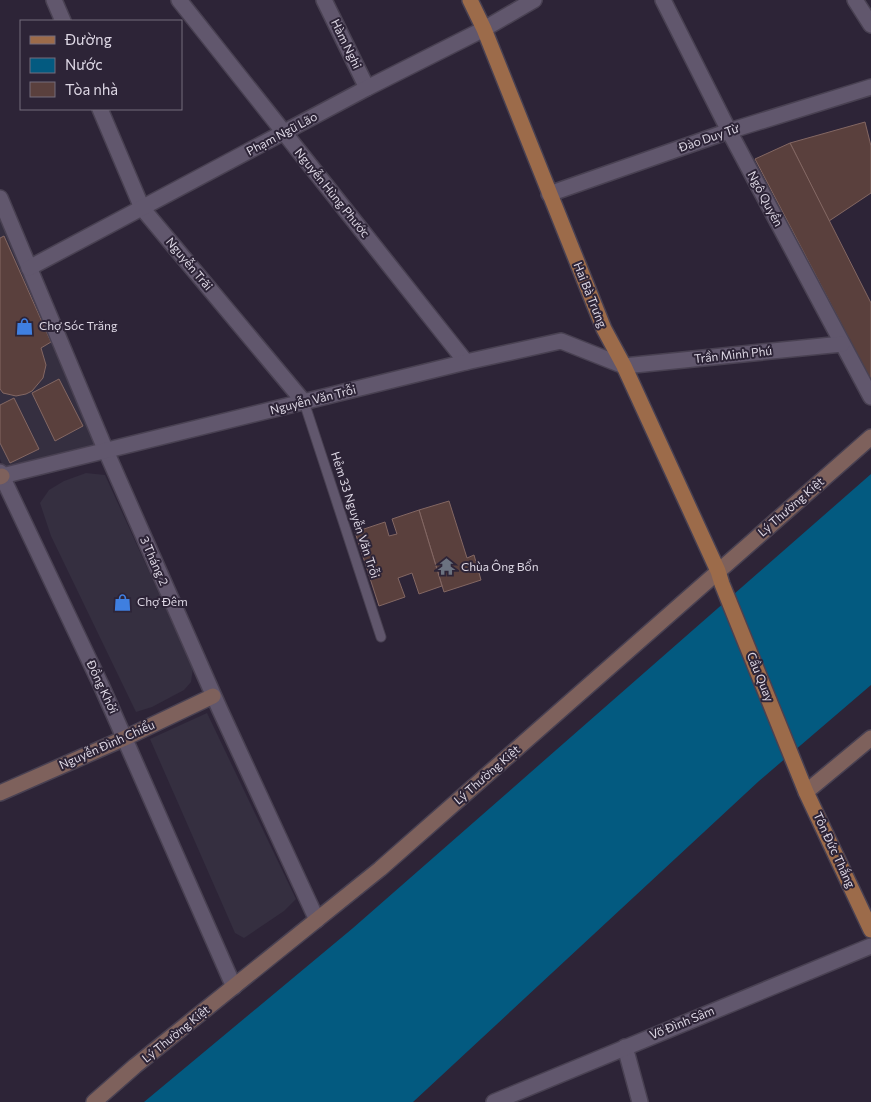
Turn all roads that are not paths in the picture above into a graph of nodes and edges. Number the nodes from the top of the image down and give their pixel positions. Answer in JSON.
{"nodes":[{"id":1,"x":54,"y":0,"type":"edge"},
{"id":2,"x":178,"y":0,"type":"edge"},
{"id":3,"x":324,"y":0,"type":"edge"},
{"id":4,"x":470,"y":0,"type":"edge"},
{"id":5,"x":534,"y":0,"type":"edge"},
{"id":6,"x":663,"y":0,"type":"edge"},
{"id":7,"x":855,"y":0,"type":"edge"},
{"id":8,"x":63,"y":20,"type":"edge"},
{"id":9,"x":871,"y":25,"type":"edge"},
{"id":10,"x":484,"y":29,"type":"junction"},
{"id":11,"x":871,"y":87,"type":"edge"},
{"id":12,"x":367,"y":88,"type":"junction"},
{"id":13,"x":100,"y":110,"type":"edge"},
{"id":14,"x":729,"y":131,"type":"junction"},
{"id":15,"x":284,"y":132,"type":"junction"},
{"id":16,"x":549,"y":194,"type":"junction"},
{"id":17,"x":0,"y":198,"type":"edge"},
{"id":18,"x":142,"y":208,"type":"junction"},
{"id":19,"x":29,"y":268,"type":"junction"},
{"id":20,"x":842,"y":344,"type":"junction"},
{"id":21,"x":466,"y":362,"type":"junction"},
{"id":22,"x":624,"y":366,"type":"junction"},
{"id":23,"x":871,"y":397,"type":"edge"},
{"id":24,"x":304,"y":402,"type":"junction"},
{"id":25,"x":871,"y":437,"type":"edge"},
{"id":26,"x":106,"y":451,"type":"junction"},
{"id":27,"x":1,"y":475,"type":"edge"},
{"id":28,"x":720,"y":577,"type":"junction"},
{"id":29,"x":381,"y":637,"type":"dead end"},
{"id":30,"x":213,"y":696,"type":"junction"},
{"id":31,"x":125,"y":738,"type":"junction"},
{"id":32,"x":871,"y":738,"type":"edge"},
{"id":33,"x":797,"y":770,"type":"joint"},
{"id":34,"x":0,"y":792,"type":"edge"},
{"id":35,"x":806,"y":792,"type":"junction"},
{"id":36,"x":317,"y":920,"type":"junction"},
{"id":37,"x":871,"y":930,"type":"edge"},
{"id":38,"x":871,"y":946,"type":"edge"},
{"id":39,"x":234,"y":987,"type":"junction"},
{"id":40,"x":625,"y":1047,"type":"junction"},
{"id":41,"x":94,"y":1102,"type":"edge"},
{"id":42,"x":494,"y":1102,"type":"edge"},
{"id":43,"x":640,"y":1102,"type":"edge"}],
"edges":[{"from":1,"to":8,"type":"street"},
{"from":2,"to":15,"type":"street","name":"Nguyễn Hùng Phước"},
{"from":3,"to":12,"type":"street","name":"Hàm Nghi"},
{"from":4,"to":10,"type":"main road","name":"Hai Bà Trưng"},
{"from":5,"to":10,"type":"street","name":"Phạm Ngũ Lão"},
{"from":6,"to":14,"type":"street","name":"Ngô Quyền"},
{"from":7,"to":9,"type":"street"},
{"from":10,"to":12,"type":"street","name":"Phạm Ngũ Lão"},
{"from":10,"to":16,"type":"main road","name":"Hai Bà Trưng"},
{"from":11,"to":14,"type":"street","name":"Đào Duy Từ"},
{"from":12,"to":15,"type":"street","name":"Phạm Ngũ Lão"},
{"from":13,"to":18,"type":"street","name":"Nguyễn Trãi"},
{"from":14,"to":16,"type":"street","name":"Đào Duy Từ"},
{"from":14,"to":20,"type":"street","name":"Ngô Quyền"},
{"from":15,"to":18,"type":"street","name":"Phạm Ngũ Lão"},
{"from":15,"to":21,"type":"street","name":"Nguyễn Hùng Phước"},
{"from":16,"to":22,"type":"main road","name":"Hai Bà Trưng"},
{"from":17,"to":19,"type":"street","name":"3 Tháng 2"},
{"from":18,"to":19,"type":"street","name":"Phạm Ngũ Lão"},
{"from":18,"to":24,"type":"street","name":"Nguyễn Trãi"},
{"from":19,"to":26,"type":"street","name":"3 Tháng 2"},
{"from":20,"to":22,"type":"street","name":"Trần Minh Phú"},
{"from":20,"to":23,"type":"street","name":"Ngô Quyền"},
{"from":21,"to":22,"type":"street","name":"Nguyễn Văn Trỗi"},
{"from":21,"to":24,"type":"street","name":"Nguyễn Văn Trỗi"},
{"from":22,"to":28,"type":"main road","name":"Hai Bà Trưng"},
{"from":24,"to":26,"type":"street","name":"Nguyễn Văn Trỗi"},
{"from":24,"to":29,"type":"lane","name":"Hẻm 33 Nguyễn Văn Trỗi"},
{"from":25,"to":28,"type":"street","name":"Lý Thường Kiệt"},
{"from":26,"to":27,"type":"street","name":"Nguyễn Văn Trỗi"},
{"from":26,"to":30,"type":"street","name":"3 Tháng 2"},
{"from":27,"to":31,"type":"street","name":"Đồng Khởi"},
{"from":28,"to":33,"type":"main road","name":"Cầu Quay"},
{"from":28,"to":36,"type":"street","name":"Lý Thường Kiệt"},
{"from":30,"to":31,"type":"street","name":"Nguyễn Đình Chiểu"},
{"from":30,"to":36,"type":"street","name":"3 Tháng 2"},
{"from":31,"to":34,"type":"street","name":"Nguyễn Đình Chiểu"},
{"from":31,"to":39,"type":"street","name":"Đồng Khởi"},
{"from":32,"to":35,"type":"street"},
{"from":33,"to":35,"type":"main road","name":"Tôn Đức Thắng"},
{"from":35,"to":37,"type":"main road","name":"Tôn Đức Thắng"},
{"from":36,"to":39,"type":"street","name":"Lý Thường Kiệt"},
{"from":38,"to":40,"type":"street","name":"Võ Đình Sâm"},
{"from":39,"to":41,"type":"street","name":"Lý Thường Kiệt"},
{"from":40,"to":42,"type":"street","name":"Võ Đình Sâm"},
{"from":40,"to":43,"type":"street"}]}
